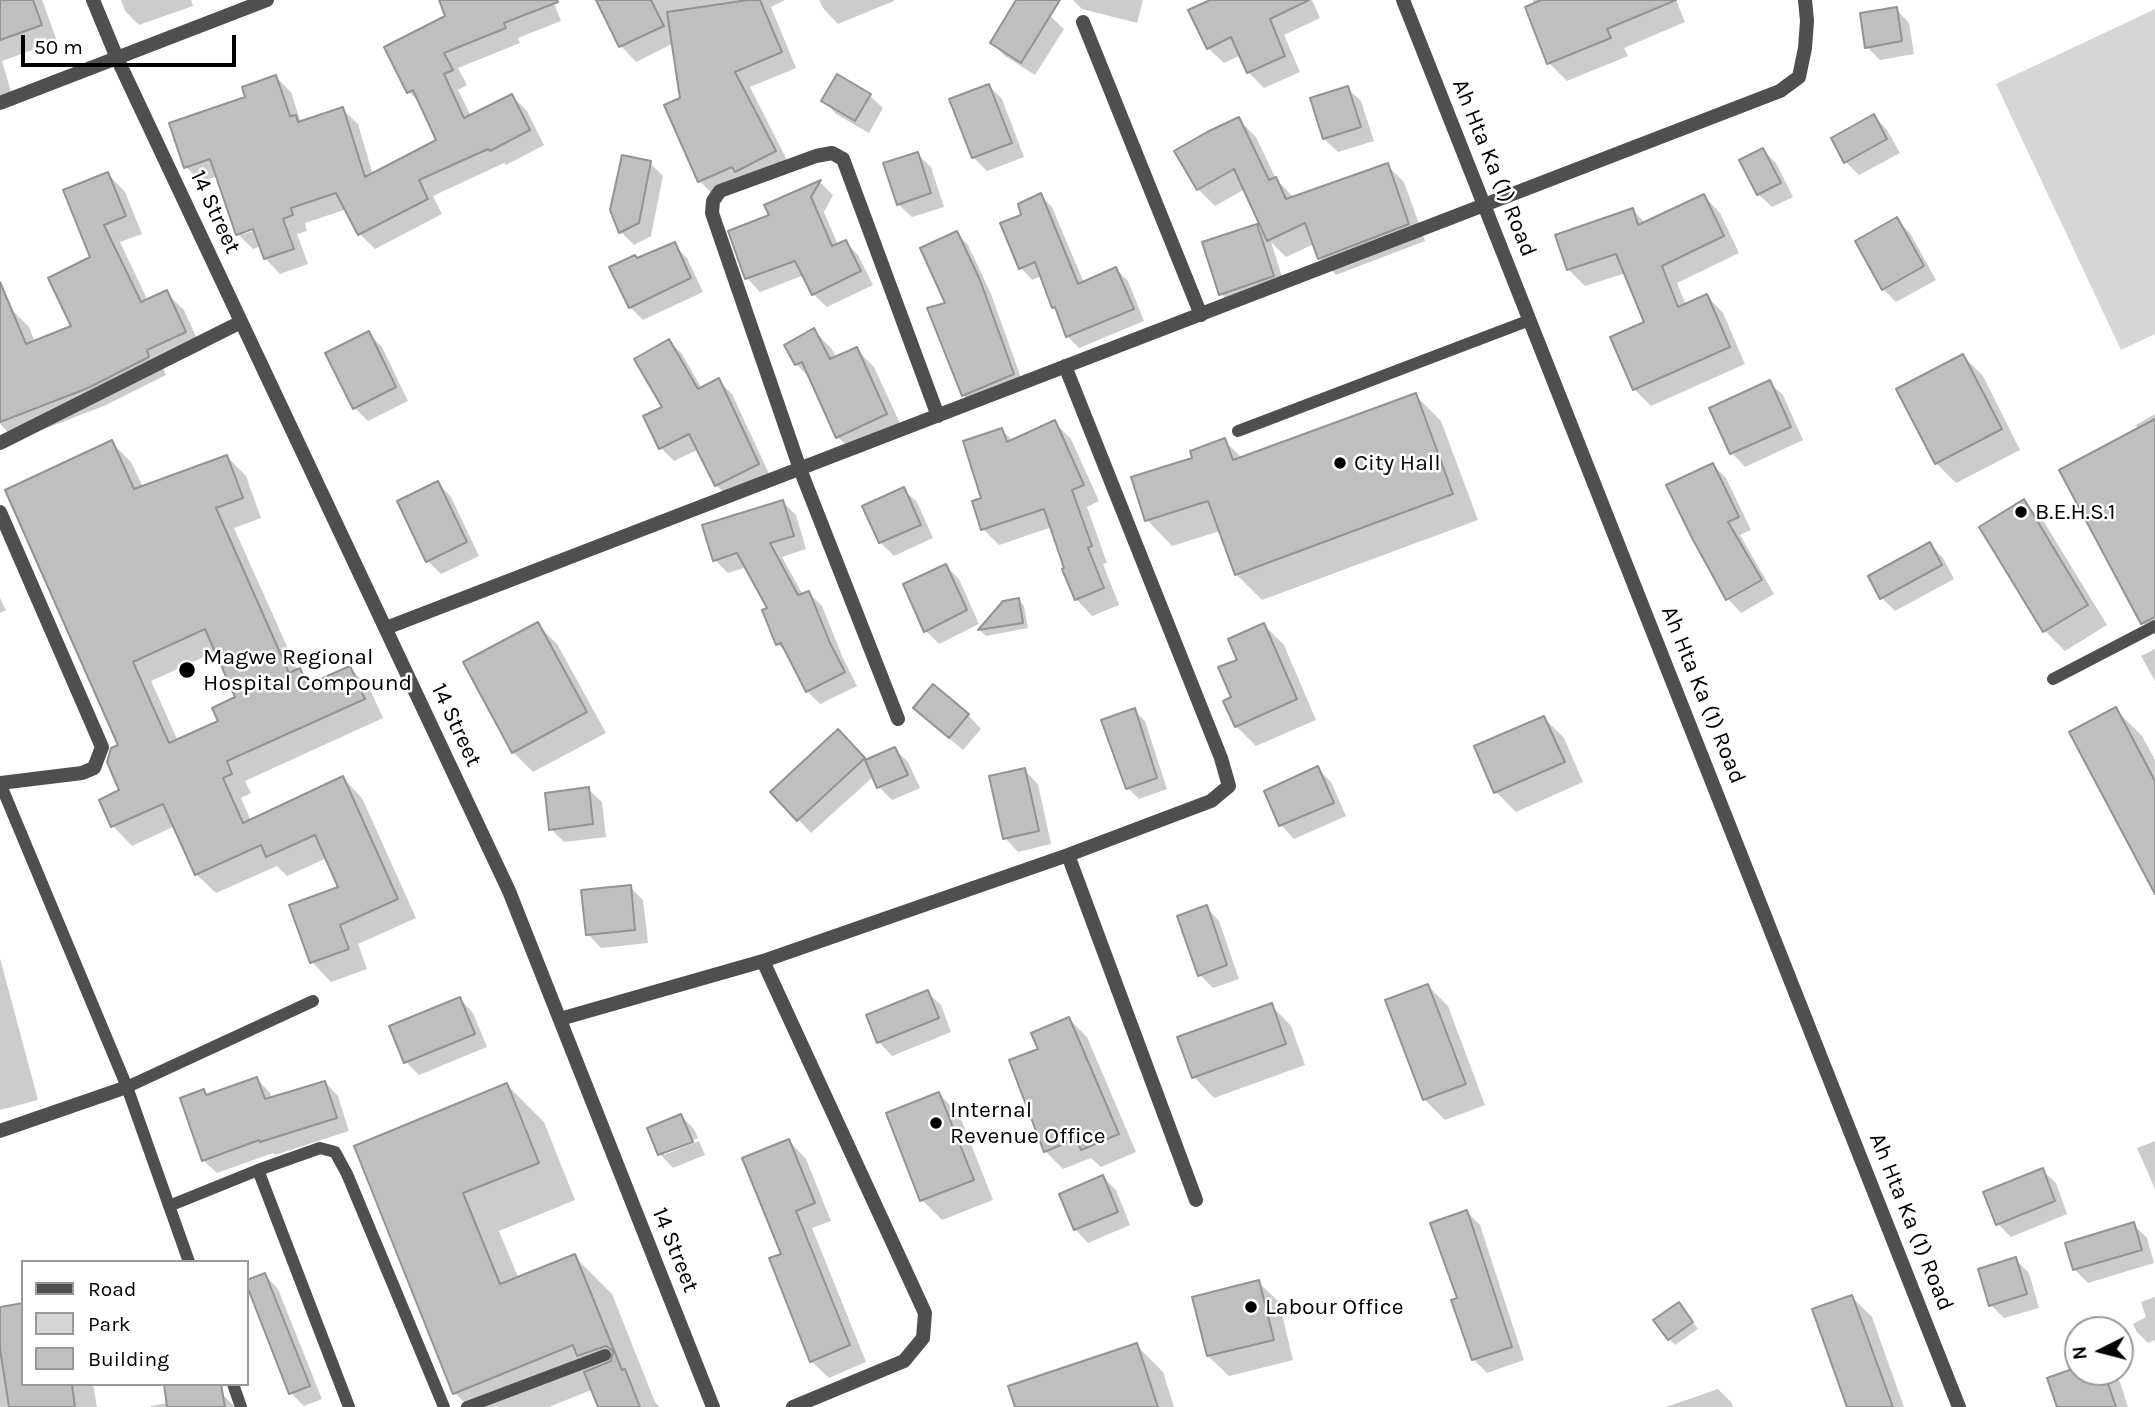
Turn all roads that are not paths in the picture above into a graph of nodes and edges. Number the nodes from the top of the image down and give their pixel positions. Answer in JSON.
{"nodes":[{"id":1,"x":93,"y":0,"type":"edge"},
{"id":2,"x":267,"y":0,"type":"edge"},
{"id":3,"x":1403,"y":0,"type":"edge"},
{"id":4,"x":1805,"y":0,"type":"edge"},
{"id":5,"x":1083,"y":22,"type":"dead end"},
{"id":6,"x":117,"y":58,"type":"junction"},
{"id":7,"x":0,"y":103,"type":"edge"},
{"id":8,"x":1484,"y":204,"type":"junction"},
{"id":9,"x":1201,"y":315,"type":"junction"},
{"id":10,"x":1530,"y":320,"type":"junction"},
{"id":11,"x":241,"y":322,"type":"junction"},
{"id":12,"x":1065,"y":366,"type":"junction"},
{"id":13,"x":938,"y":416,"type":"junction"},
{"id":14,"x":1238,"y":431,"type":"dead end"},
{"id":15,"x":0,"y":443,"type":"edge"},
{"id":16,"x":800,"y":469,"type":"junction"},
{"id":17,"x":0,"y":512,"type":"edge"},
{"id":18,"x":2155,"y":626,"type":"edge"},
{"id":19,"x":386,"y":628,"type":"junction"},
{"id":20,"x":2053,"y":679,"type":"dead end"},
{"id":21,"x":898,"y":719,"type":"dead end"},
{"id":22,"x":0,"y":783,"type":"edge"},
{"id":23,"x":1068,"y":855,"type":"junction"},
{"id":24,"x":763,"y":961,"type":"junction"},
{"id":25,"x":313,"y":1001,"type":"dead end"},
{"id":26,"x":560,"y":1019,"type":"junction"},
{"id":27,"x":127,"y":1087,"type":"junction"},
{"id":28,"x":0,"y":1131,"type":"edge"},
{"id":29,"x":258,"y":1170,"type":"junction"},
{"id":30,"x":1196,"y":1200,"type":"dead end"},
{"id":31,"x":169,"y":1206,"type":"junction"},
{"id":32,"x":188,"y":1260,"type":"edge"},
{"id":33,"x":605,"y":1355,"type":"dead end"},
{"id":34,"x":234,"y":1386,"type":"edge"},
{"id":35,"x":241,"y":1407,"type":"edge"},
{"id":36,"x":349,"y":1407,"type":"edge"},
{"id":37,"x":444,"y":1407,"type":"edge"},
{"id":38,"x":467,"y":1407,"type":"edge"},
{"id":39,"x":713,"y":1407,"type":"edge"},
{"id":40,"x":793,"y":1407,"type":"edge"},
{"id":41,"x":1959,"y":1407,"type":"edge"}],
"edges":[{"from":1,"to":6,"type":"street","name":"14 Street"},
{"from":2,"to":6,"type":"street"},
{"from":3,"to":8,"type":"street","name":"Ah Hta Ka (1) Road"},
{"from":4,"to":8,"type":"street"},
{"from":5,"to":9,"type":"street"},
{"from":6,"to":7,"type":"street"},
{"from":6,"to":11,"type":"street","name":"14 Street"},
{"from":8,"to":9,"type":"street"},
{"from":8,"to":10,"type":"street","name":"Ah Hta Ka (1) Road"},
{"from":9,"to":12,"type":"street"},
{"from":10,"to":14,"type":"lane"},
{"from":10,"to":41,"type":"street","name":"Ah Hta Ka (1) Road"},
{"from":11,"to":15,"type":"street"},
{"from":11,"to":19,"type":"street","name":"14 Street"},
{"from":12,"to":13,"type":"street"},
{"from":12,"to":23,"type":"street"},
{"from":13,"to":16,"type":"street"},
{"from":13,"to":16,"type":"street"},
{"from":16,"to":19,"type":"street"},
{"from":16,"to":21,"type":"street"},
{"from":17,"to":22,"type":"street"},
{"from":18,"to":20,"type":"lane"},
{"from":19,"to":26,"type":"street","name":"14 Street"},
{"from":22,"to":27,"type":"lane"},
{"from":23,"to":24,"type":"street"},
{"from":23,"to":30,"type":"street"},
{"from":24,"to":26,"type":"street"},
{"from":24,"to":40,"type":"street"},
{"from":25,"to":27,"type":"lane"},
{"from":26,"to":39,"type":"street","name":"14 Street"},
{"from":27,"to":28,"type":"street"},
{"from":27,"to":31,"type":"lane"},
{"from":29,"to":31,"type":"lane"},
{"from":29,"to":36,"type":"lane"},
{"from":29,"to":37,"type":"lane"},
{"from":31,"to":32,"type":"lane"},
{"from":33,"to":38,"type":"lane"},
{"from":34,"to":35,"type":"lane"}]}
